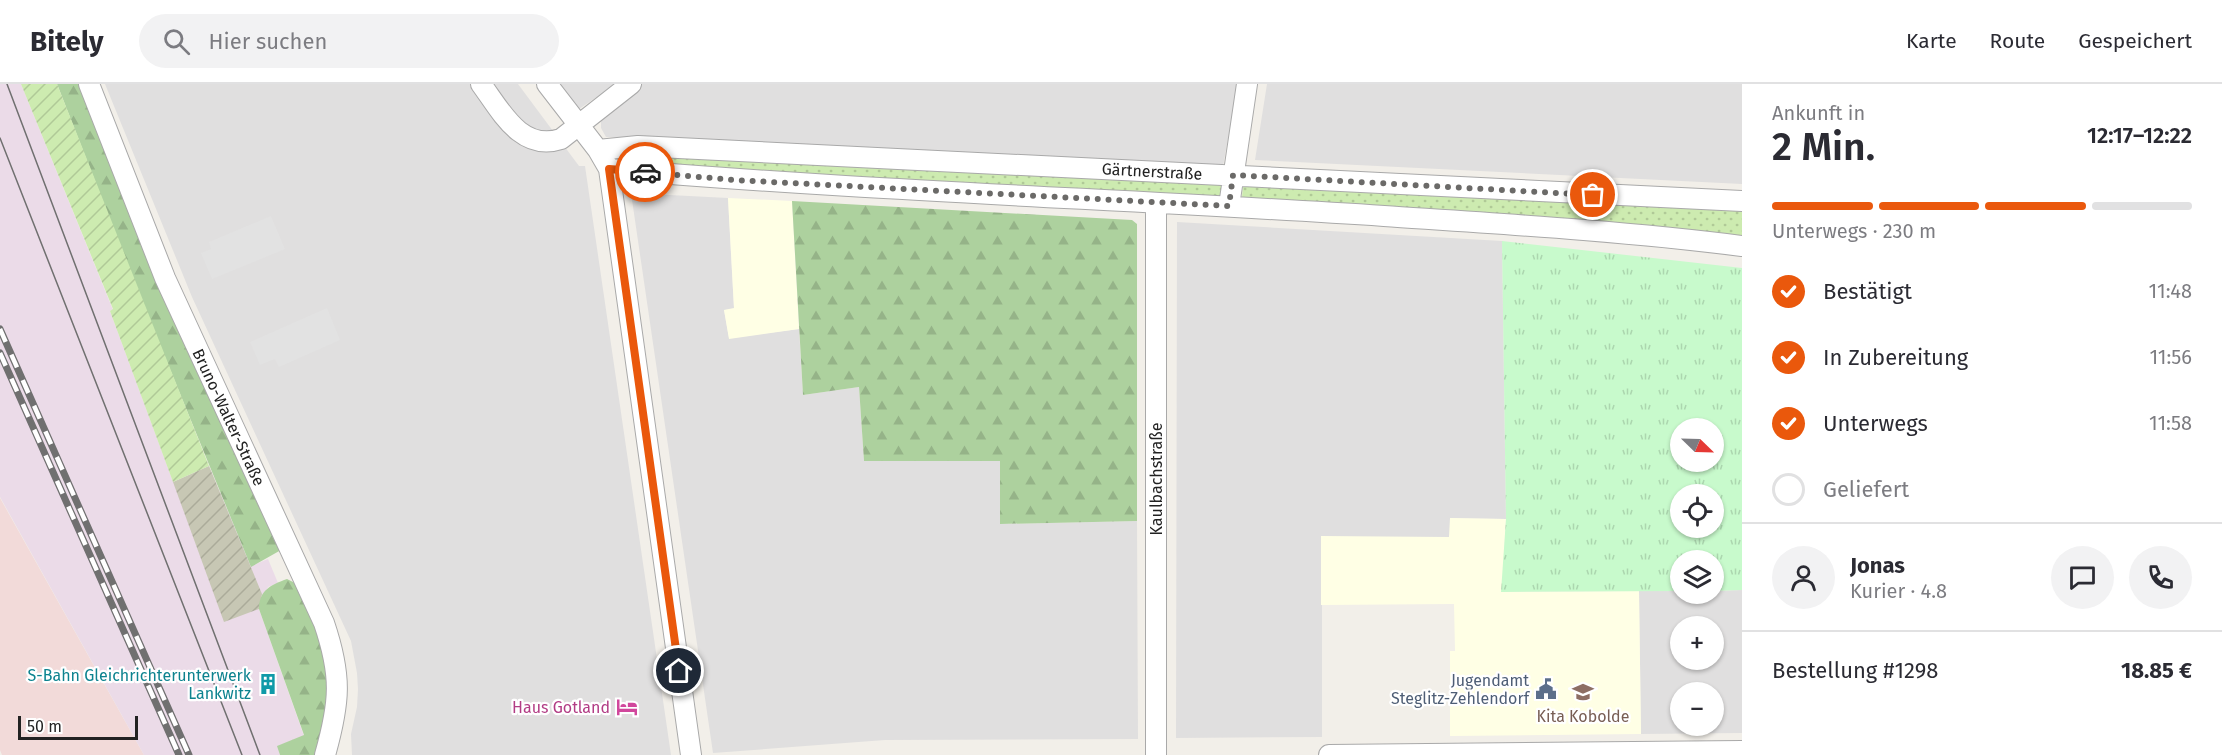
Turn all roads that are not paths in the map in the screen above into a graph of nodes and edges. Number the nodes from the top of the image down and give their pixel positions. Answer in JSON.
{"nodes":[{"id":1,"x":89,"y":84,"type":"edge"},
{"id":2,"x":480,"y":84,"type":"edge"},
{"id":3,"x":547,"y":84,"type":"edge"},
{"id":4,"x":631,"y":84,"type":"edge"},
{"id":5,"x":1247,"y":84,"type":"edge"},
{"id":6,"x":578,"y":124,"type":"junction"},
{"id":7,"x":597,"y":150,"type":"junction"},
{"id":8,"x":609,"y":169,"type":"junction"},
{"id":9,"x":1233,"y":175,"type":"junction"},
{"id":10,"x":1742,"y":201,"type":"edge"},
{"id":11,"x":1156,"y":203,"type":"junction"},
{"id":12,"x":1229,"y":206,"type":"junction"},
{"id":13,"x":1742,"y":246,"type":"edge"},
{"id":14,"x":1742,"y":751,"type":"edge"},
{"id":15,"x":325,"y":755,"type":"edge"},
{"id":16,"x":691,"y":755,"type":"edge"},
{"id":17,"x":1156,"y":755,"type":"edge"},
{"id":18,"x":1329,"y":755,"type":"edge"}],
"edges":[{"from":1,"to":15,"type":"street","name":"Bruno-Walter-Straße"},
{"from":2,"to":6,"type":"street"},
{"from":3,"to":6,"type":"street"},
{"from":4,"to":6,"type":"street"},
{"from":5,"to":9,"type":"street"},
{"from":6,"to":7,"type":"street"},
{"from":7,"to":8,"type":"street"},
{"from":7,"to":9,"type":"street","name":"Gärtnerstraße"},
{"from":8,"to":11,"type":"street","name":"Gärtnerstraße"},
{"from":8,"to":16,"type":"street"},
{"from":9,"to":10,"type":"street","name":"Gärtnerstraße"},
{"from":9,"to":12,"type":"street"},
{"from":11,"to":12,"type":"street","name":"Gärtnerstraße"},
{"from":11,"to":17,"type":"street","name":"Kaulbachstraße"},
{"from":12,"to":13,"type":"street","name":"Gärtnerstraße"},
{"from":14,"to":18,"type":"street"}]}
